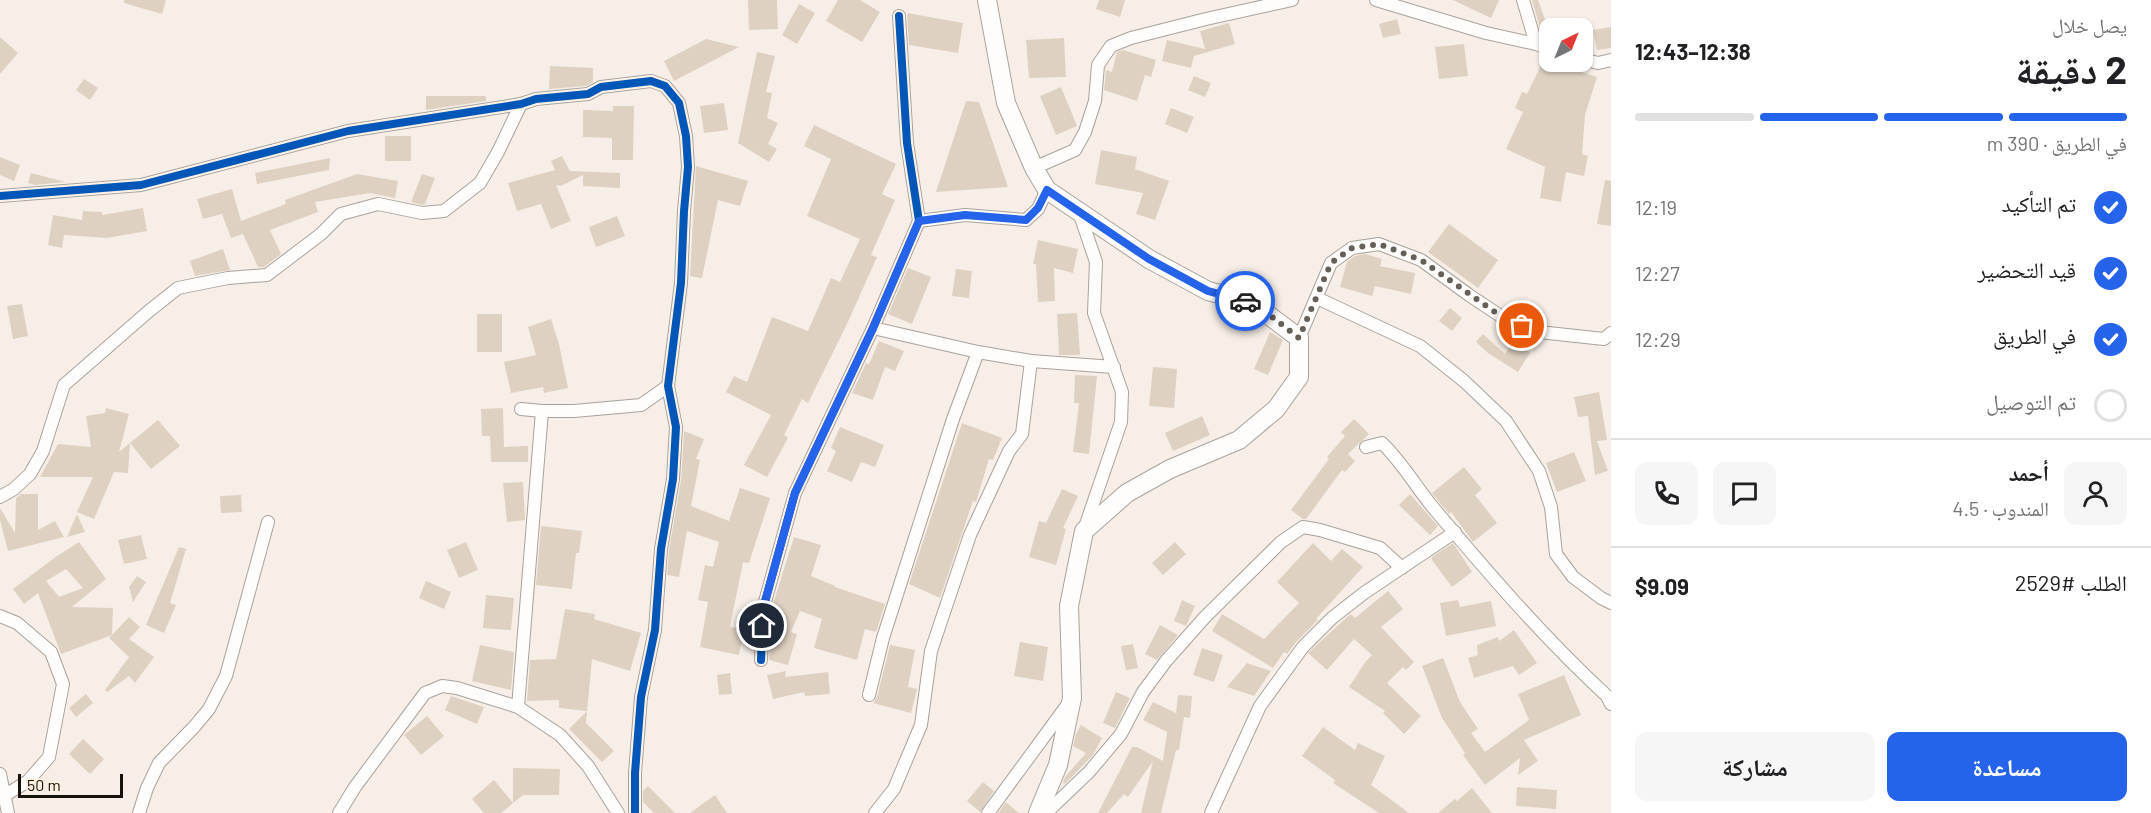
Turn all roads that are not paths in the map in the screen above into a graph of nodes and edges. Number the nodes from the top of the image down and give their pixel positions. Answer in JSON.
{"nodes":[{"id":1,"x":987,"y":0,"type":"edge"},
{"id":2,"x":1292,"y":0,"type":"edge"},
{"id":3,"x":1523,"y":0,"type":"edge"},
{"id":4,"x":1382,"y":1,"type":"edge"},
{"id":5,"x":899,"y":16,"type":"dead end"},
{"id":6,"x":1536,"y":44,"type":"junction"},
{"id":7,"x":1539,"y":45,"type":"edge"},
{"id":8,"x":1611,"y":60,"type":"edge"},
{"id":9,"x":1593,"y":62,"type":"edge"},
{"id":10,"x":521,"y":104,"type":"junction"},
{"id":11,"x":1034,"y":168,"type":"junction"},
{"id":12,"x":1047,"y":190,"type":"junction"},
{"id":13,"x":0,"y":196,"type":"edge"},
{"id":14,"x":1079,"y":212,"type":"junction"},
{"id":15,"x":919,"y":221,"type":"junction"},
{"id":16,"x":1317,"y":298,"type":"junction"},
{"id":17,"x":873,"y":328,"type":"junction"},
{"id":18,"x":1611,"y":333,"type":"edge"},
{"id":19,"x":1299,"y":338,"type":"junction"},
{"id":20,"x":978,"y":352,"type":"junction"},
{"id":21,"x":1031,"y":361,"type":"junction"},
{"id":22,"x":1114,"y":367,"type":"junction"},
{"id":23,"x":668,"y":386,"type":"junction"},
{"id":24,"x":520,"y":409,"type":"dead end"},
{"id":25,"x":542,"y":411,"type":"junction"},
{"id":26,"x":1366,"y":447,"type":"dead end"},
{"id":27,"x":0,"y":497,"type":"edge"},
{"id":28,"x":268,"y":522,"type":"dead end"},
{"id":29,"x":1084,"y":531,"type":"junction"},
{"id":30,"x":1455,"y":532,"type":"junction"},
{"id":31,"x":1402,"y":568,"type":"junction"},
{"id":32,"x":1611,"y":603,"type":"edge"},
{"id":33,"x":0,"y":616,"type":"edge"},
{"id":34,"x":760,"y":660,"type":"dead end"},
{"id":35,"x":869,"y":695,"type":"dead end"},
{"id":36,"x":1072,"y":698,"type":"junction"},
{"id":37,"x":1610,"y":698,"type":"edge"},
{"id":38,"x":518,"y":707,"type":"junction"},
{"id":39,"x":0,"y":774,"type":"edge"},
{"id":40,"x":2,"y":792,"type":"edge"},
{"id":41,"x":8,"y":813,"type":"edge"},
{"id":42,"x":139,"y":813,"type":"edge"},
{"id":43,"x":339,"y":813,"type":"edge"},
{"id":44,"x":618,"y":813,"type":"edge"},
{"id":45,"x":635,"y":813,"type":"edge"},
{"id":46,"x":875,"y":813,"type":"edge"},
{"id":47,"x":988,"y":813,"type":"edge"},
{"id":48,"x":1038,"y":813,"type":"edge"},
{"id":49,"x":1046,"y":813,"type":"edge"},
{"id":50,"x":1211,"y":813,"type":"edge"}],
"edges":[{"from":1,"to":11,"type":"main road"},
{"from":2,"to":11,"type":"street"},
{"from":3,"to":6,"type":"street"},
{"from":4,"to":6,"type":"street"},
{"from":5,"to":15,"type":"street"},
{"from":6,"to":7,"type":"street"},
{"from":8,"to":9,"type":"street"},
{"from":10,"to":13,"type":"street"},
{"from":10,"to":23,"type":"street"},
{"from":10,"to":27,"type":"street"},
{"from":11,"to":12,"type":"main road"},
{"from":12,"to":14,"type":"main road"},
{"from":12,"to":15,"type":"street"},
{"from":14,"to":19,"type":"main road"},
{"from":14,"to":22,"type":"street"},
{"from":15,"to":17,"type":"street"},
{"from":16,"to":18,"type":"street"},
{"from":16,"to":19,"type":"street"},
{"from":16,"to":32,"type":"street"},
{"from":17,"to":20,"type":"street"},
{"from":17,"to":34,"type":"street"},
{"from":19,"to":29,"type":"main road"},
{"from":20,"to":21,"type":"street"},
{"from":20,"to":35,"type":"street"},
{"from":21,"to":22,"type":"street"},
{"from":21,"to":46,"type":"street"},
{"from":22,"to":29,"type":"street"},
{"from":23,"to":25,"type":"street"},
{"from":23,"to":45,"type":"street"},
{"from":24,"to":25,"type":"street"},
{"from":25,"to":38,"type":"street"},
{"from":26,"to":30,"type":"street"},
{"from":28,"to":42,"type":"street"},
{"from":29,"to":36,"type":"main road"},
{"from":30,"to":31,"type":"street"},
{"from":30,"to":37,"type":"street"},
{"from":31,"to":49,"type":"street"},
{"from":31,"to":50,"type":"street"},
{"from":33,"to":40,"type":"street"},
{"from":36,"to":47,"type":"street"},
{"from":36,"to":48,"type":"main road"},
{"from":38,"to":43,"type":"street"},
{"from":38,"to":44,"type":"street"},
{"from":39,"to":40,"type":"street"},
{"from":40,"to":41,"type":"street"}]}
